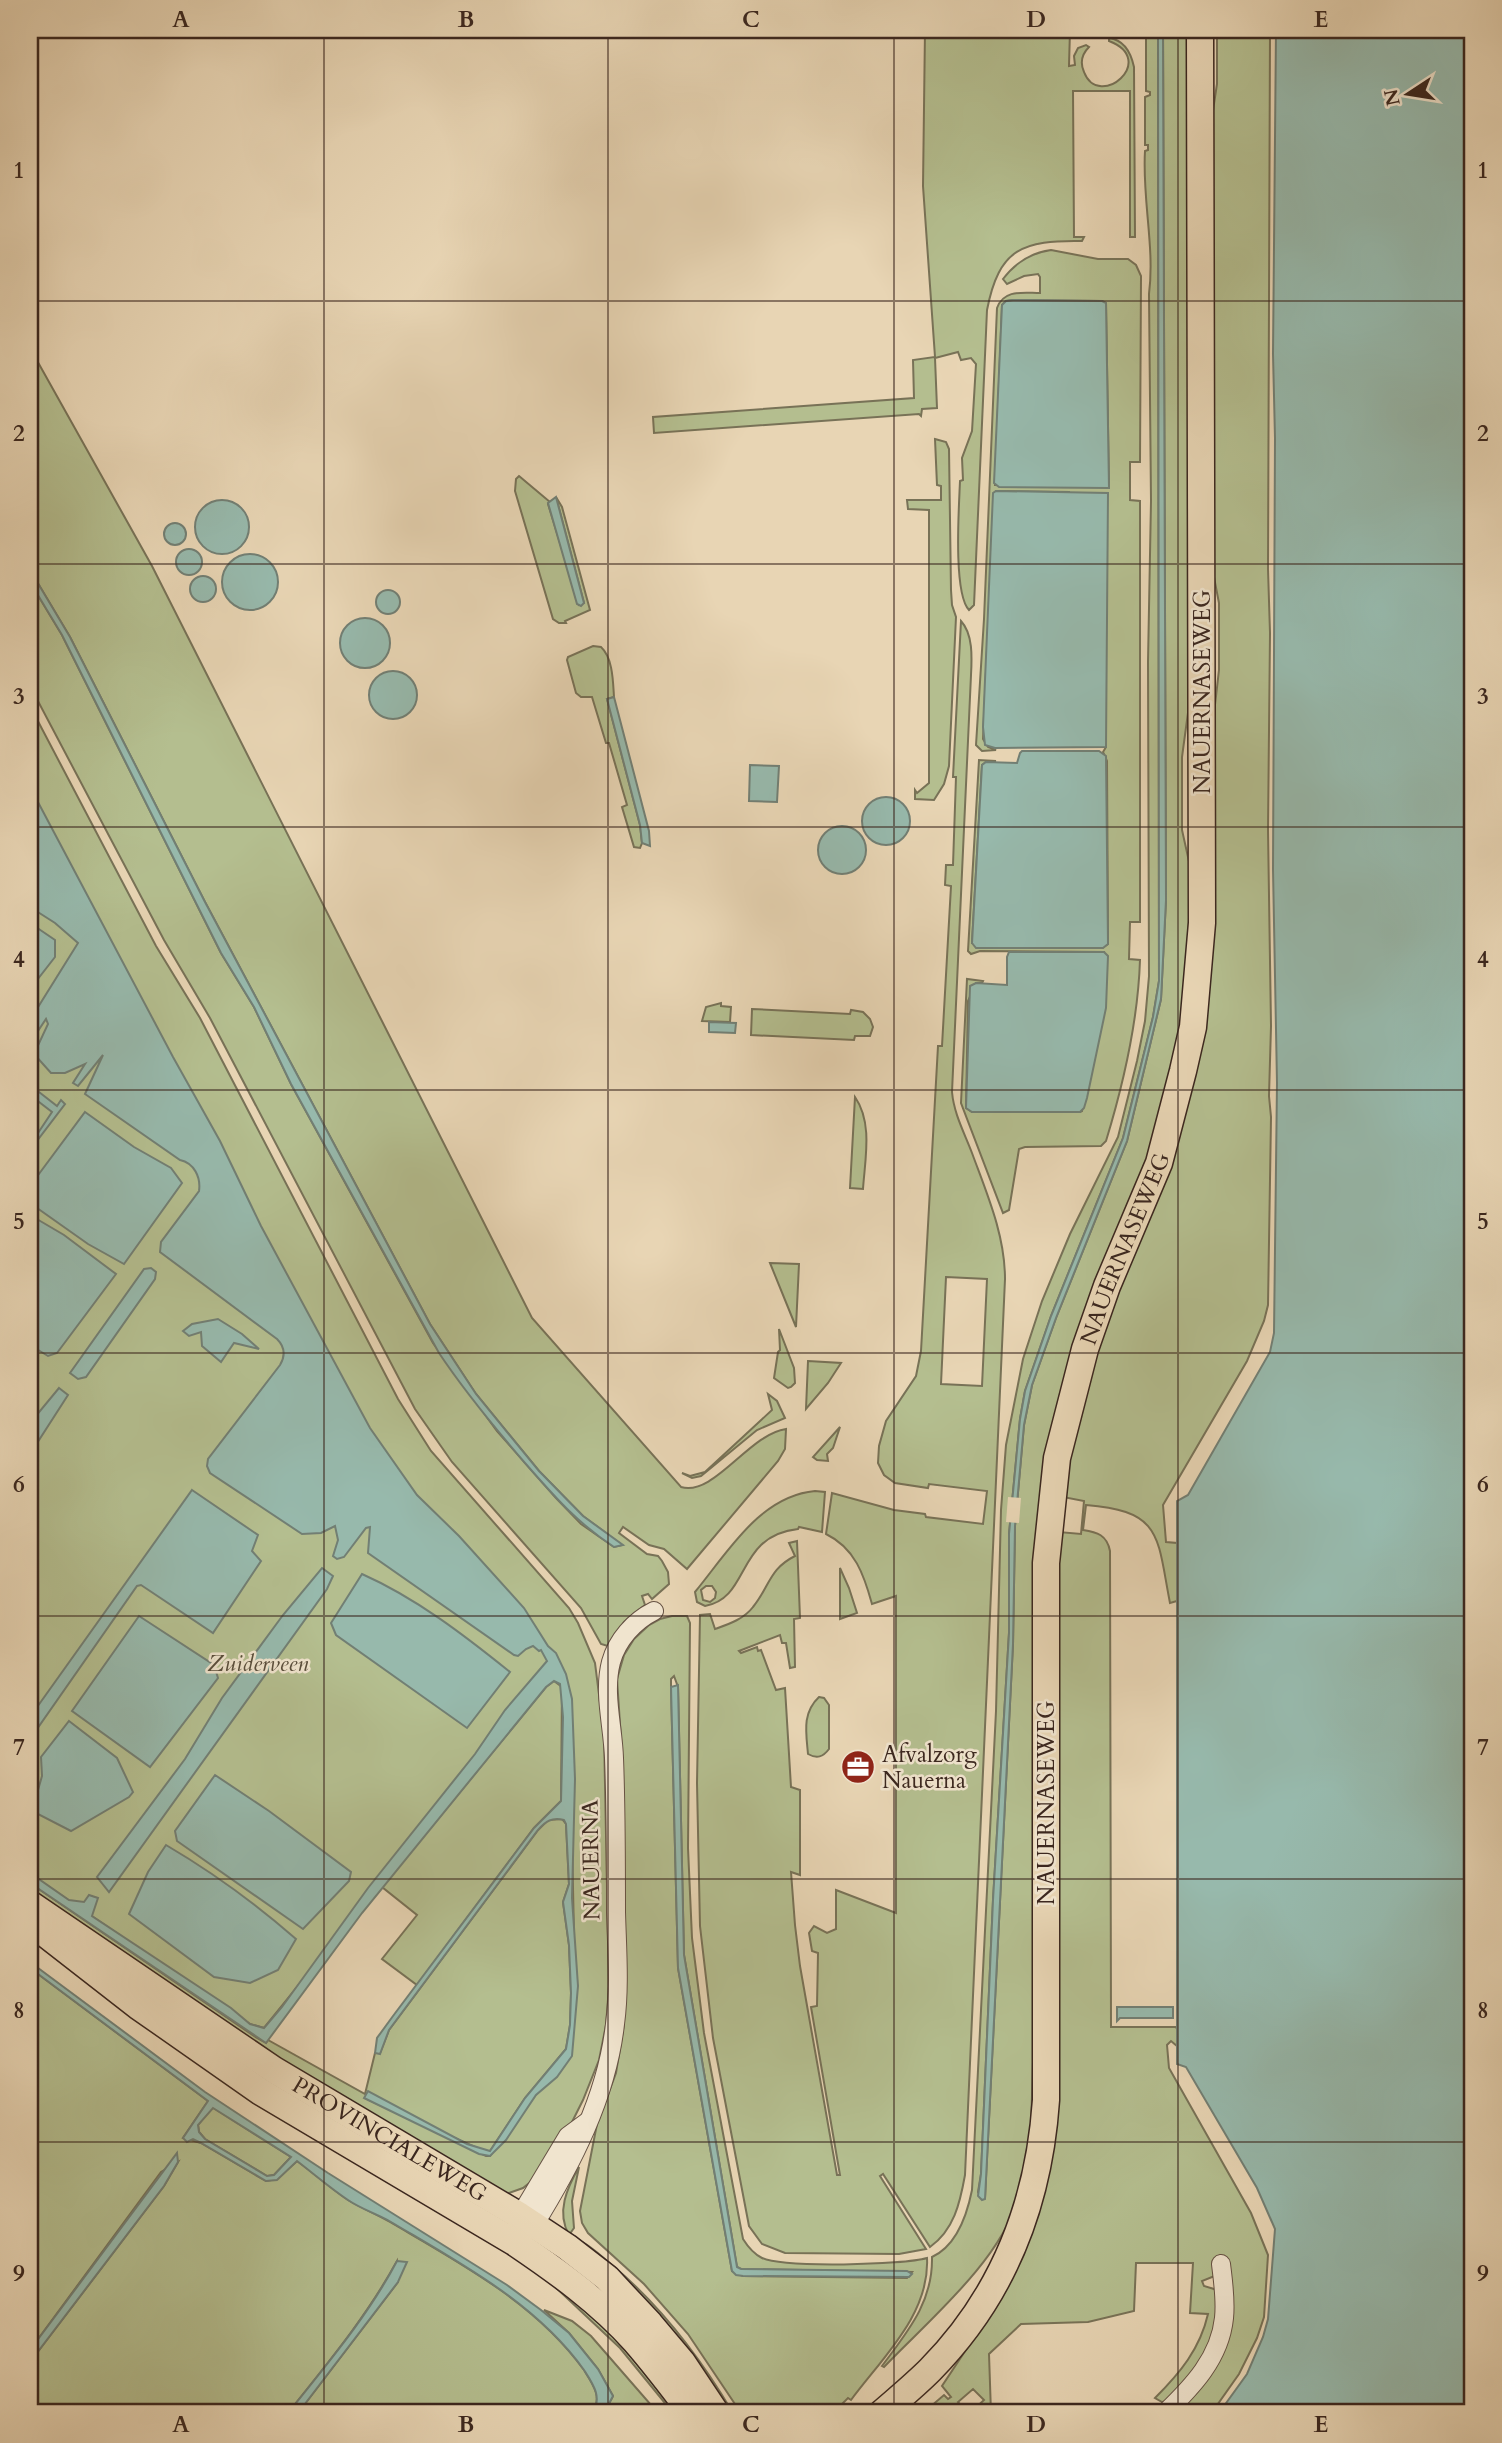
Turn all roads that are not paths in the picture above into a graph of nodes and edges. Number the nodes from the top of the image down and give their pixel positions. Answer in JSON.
{"nodes":[{"id":1,"x":1200,"y":30,"type":"edge"},
{"id":2,"x":654,"y":1611,"type":"dead end"},
{"id":3,"x":30,"y":1904,"type":"edge"},
{"id":4,"x":30,"y":1921,"type":"edge"},
{"id":5,"x":527,"y":2220,"type":"junction"},
{"id":6,"x":514,"y":2242,"type":"junction"},
{"id":7,"x":1221,"y":2264,"type":"dead end"},
{"id":8,"x":692,"y":2413,"type":"edge"},
{"id":9,"x":716,"y":2413,"type":"edge"},
{"id":10,"x":882,"y":2413,"type":"edge"},
{"id":11,"x":1165,"y":2413,"type":"edge"}],
"edges":[{"from":1,"to":10,"type":"main road","name":"NAUERNASEWEG"},
{"from":2,"to":5,"type":"street","name":"NAUERNA"},
{"from":3,"to":5,"type":"main road","name":"PROVINCIALEWEG"},
{"from":4,"to":6,"type":"main road","name":"PROVINCIALEWEG"},
{"from":5,"to":6,"type":"street","name":"NAUERNA"},
{"from":5,"to":9,"type":"main road","name":"PROVINCIALEWEG"},
{"from":6,"to":8,"type":"main road","name":"PROVINCIALEWEG"},
{"from":7,"to":11,"type":"street"}]}
